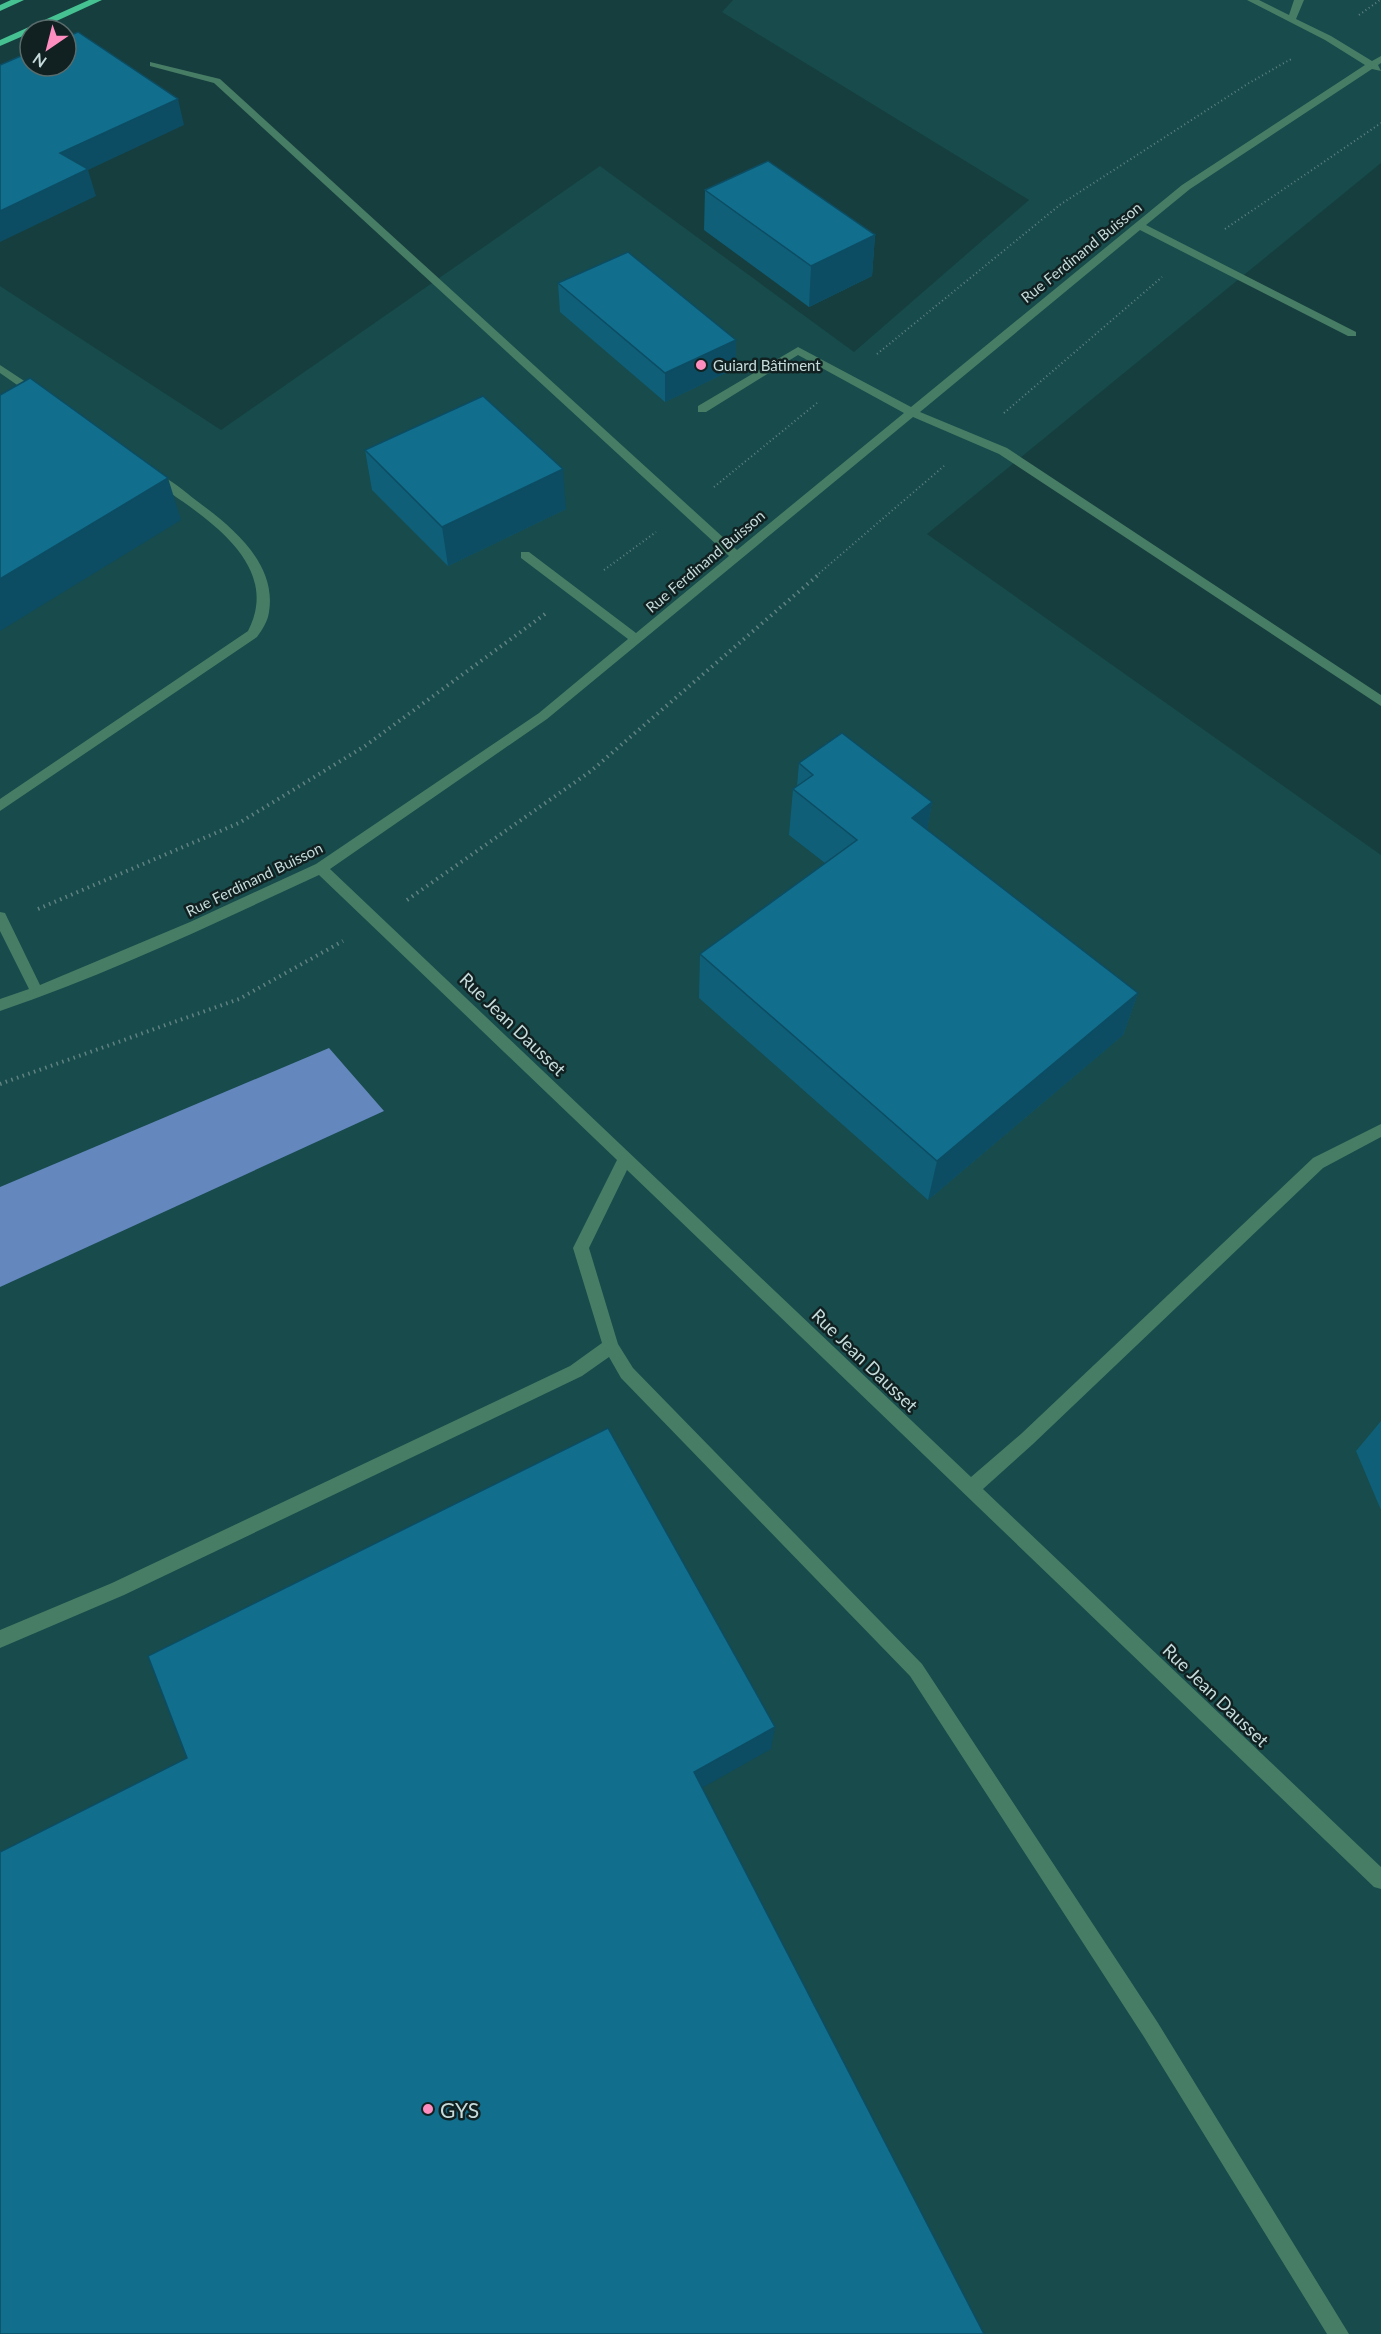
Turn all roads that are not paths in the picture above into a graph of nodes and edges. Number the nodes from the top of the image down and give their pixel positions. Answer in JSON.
{"nodes":[{"id":1,"x":19,"y":0,"type":"edge"},
{"id":2,"x":97,"y":0,"type":"edge"},
{"id":3,"x":1252,"y":0,"type":"edge"},
{"id":4,"x":1299,"y":0,"type":"edge"},
{"id":5,"x":0,"y":8,"type":"edge"},
{"id":6,"x":1291,"y":20,"type":"junction"},
{"id":7,"x":0,"y":43,"type":"edge"},
{"id":8,"x":153,"y":64,"type":"dead end"},
{"id":9,"x":1378,"y":65,"type":"edge"},
{"id":10,"x":1139,"y":226,"type":"junction"},
{"id":11,"x":1352,"y":334,"type":"dead end"},
{"id":12,"x":0,"y":368,"type":"edge"},
{"id":13,"x":48,"y":402,"type":"edge"},
{"id":14,"x":702,"y":409,"type":"dead end"},
{"id":15,"x":911,"y":412,"type":"junction"},
{"id":16,"x":145,"y":470,"type":"edge"},
{"id":17,"x":525,"y":555,"type":"dead end"},
{"id":18,"x":736,"y":556,"type":"junction"},
{"id":19,"x":636,"y":639,"type":"junction"},
{"id":20,"x":1381,"y":701,"type":"edge"},
{"id":21,"x":0,"y":806,"type":"edge"},
{"id":22,"x":321,"y":868,"type":"junction"},
{"id":23,"x":0,"y":917,"type":"edge"},
{"id":24,"x":37,"y":993,"type":"junction"},
{"id":25,"x":0,"y":1005,"type":"edge"},
{"id":26,"x":1381,"y":1130,"type":"edge"},
{"id":27,"x":626,"y":1158,"type":"junction"},
{"id":28,"x":611,"y":1346,"type":"junction"},
{"id":29,"x":971,"y":1488,"type":"junction"},
{"id":30,"x":0,"y":1639,"type":"edge"},
{"id":31,"x":1381,"y":1880,"type":"edge"},
{"id":32,"x":1339,"y":2334,"type":"edge"}],
"edges":[{"from":1,"to":5,"type":"main road"},
{"from":2,"to":7,"type":"main road"},
{"from":3,"to":6,"type":"street"},
{"from":4,"to":6,"type":"street"},
{"from":6,"to":9,"type":"street"},
{"from":8,"to":18,"type":"street"},
{"from":9,"to":10,"type":"street","name":"Rue Ferdinand Buisson"},
{"from":10,"to":11,"type":"street"},
{"from":10,"to":15,"type":"street","name":"Rue Ferdinand Buisson"},
{"from":12,"to":13,"type":"street"},
{"from":14,"to":15,"type":"street"},
{"from":15,"to":18,"type":"street","name":"Rue Ferdinand Buisson"},
{"from":15,"to":20,"type":"street"},
{"from":16,"to":21,"type":"street"},
{"from":17,"to":19,"type":"street"},
{"from":18,"to":19,"type":"street","name":"Rue Ferdinand Buisson"},
{"from":19,"to":22,"type":"street","name":"Rue Ferdinand Buisson"},
{"from":22,"to":24,"type":"street","name":"Rue Ferdinand Buisson"},
{"from":22,"to":27,"type":"street","name":"Rue Jean Dausset"},
{"from":23,"to":24,"type":"street"},
{"from":24,"to":25,"type":"street","name":"Rue Ferdinand Buisson"},
{"from":26,"to":29,"type":"street"},
{"from":27,"to":28,"type":"street"},
{"from":27,"to":29,"type":"street","name":"Rue Jean Dausset"},
{"from":28,"to":30,"type":"street"},
{"from":28,"to":32,"type":"street"},
{"from":29,"to":31,"type":"street","name":"Rue Jean Dausset"}]}
